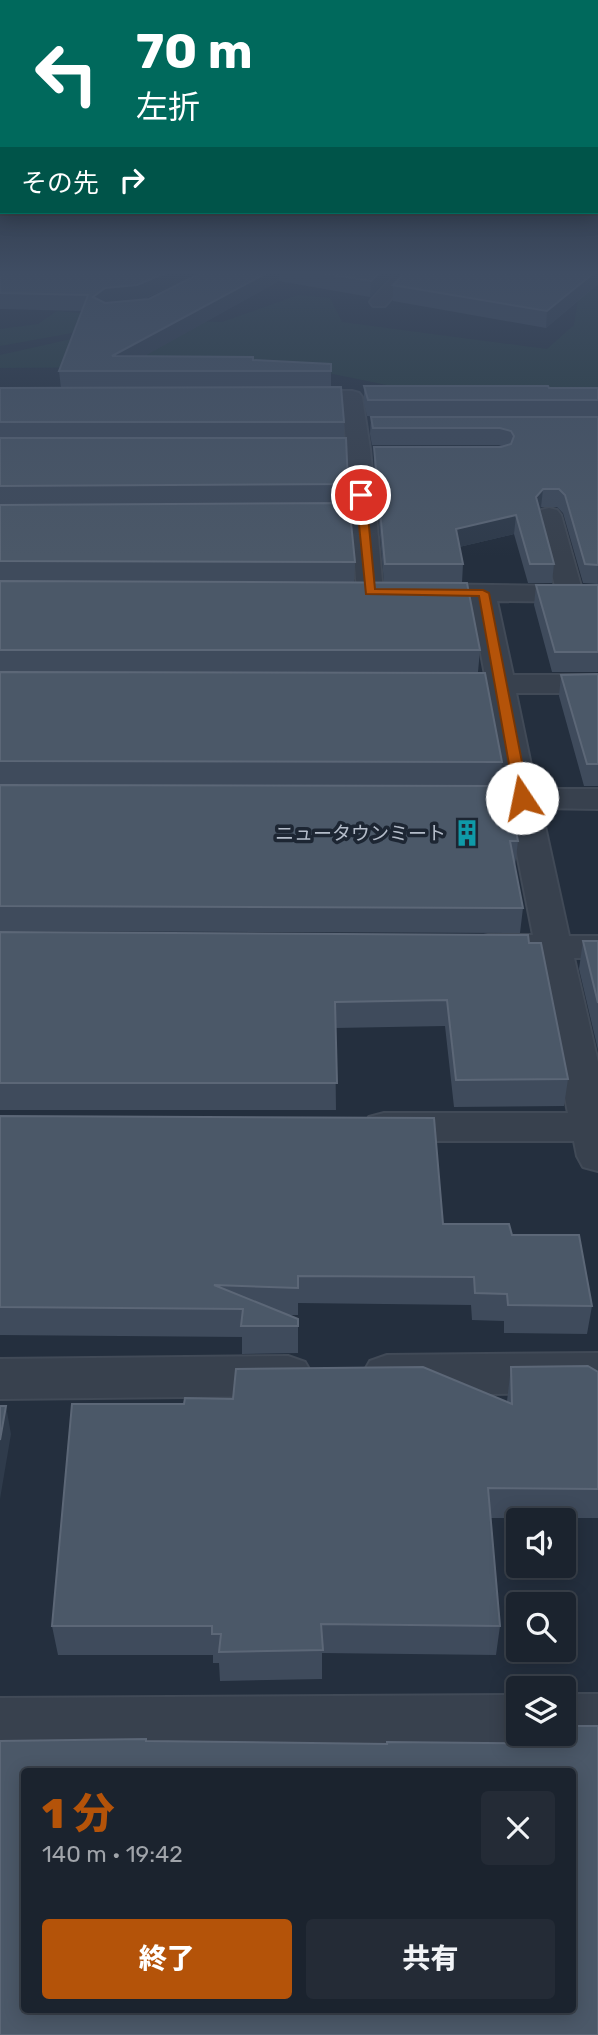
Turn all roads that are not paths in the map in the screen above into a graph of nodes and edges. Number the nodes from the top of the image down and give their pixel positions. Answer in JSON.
{"nodes":[{"id":1,"x":270,"y":397,"type":"edge"},
{"id":2,"x":332,"y":449,"type":"edge"},
{"id":3,"x":359,"y":452,"type":"junction"},
{"id":4,"x":387,"y":455,"type":"edge"},
{"id":5,"x":334,"y":514,"type":"edge"},
{"id":6,"x":362,"y":514,"type":"junction"},
{"id":7,"x":549,"y":514,"type":"dead end"},
{"id":8,"x":342,"y":592,"type":"edge"},
{"id":9,"x":370,"y":592,"type":"junction"},
{"id":10,"x":483,"y":593,"type":"junction"},
{"id":11,"x":570,"y":593,"type":"junction"},
{"id":12,"x":598,"y":594,"type":"edge"},
{"id":13,"x":402,"y":684,"type":"edge"},
{"id":14,"x":499,"y":684,"type":"junction"},
{"id":15,"x":598,"y":684,"type":"edge"},
{"id":16,"x":426,"y":798,"type":"edge"},
{"id":17,"x":522,"y":798,"type":"junction"},
{"id":18,"x":598,"y":799,"type":"edge"},
{"id":19,"x":458,"y":946,"type":"edge"},
{"id":20,"x":555,"y":947,"type":"junction"},
{"id":21,"x":598,"y":947,"type":"edge"},
{"id":22,"x":344,"y":1127,"type":"edge"},
{"id":23,"x":596,"y":1137,"type":"edge"},
{"id":24,"x":598,"y":1373,"type":"edge"},
{"id":25,"x":0,"y":1379,"type":"edge"},
{"id":26,"x":576,"y":1723,"type":"edge"},
{"id":27,"x":598,"y":1723,"type":"edge"},
{"id":28,"x":506,"y":1724,"type":"edge"},
{"id":29,"x":0,"y":1727,"type":"edge"}],
"edges":[{"from":1,"to":3,"type":"street"},
{"from":2,"to":3,"type":"street"},
{"from":3,"to":4,"type":"street"},
{"from":3,"to":6,"type":"street"},
{"from":5,"to":6,"type":"street"},
{"from":6,"to":9,"type":"street"},
{"from":7,"to":11,"type":"street"},
{"from":8,"to":9,"type":"street"},
{"from":9,"to":10,"type":"street"},
{"from":10,"to":11,"type":"street"},
{"from":10,"to":14,"type":"street"},
{"from":11,"to":12,"type":"street"},
{"from":13,"to":14,"type":"street"},
{"from":14,"to":15,"type":"street"},
{"from":14,"to":17,"type":"street"},
{"from":16,"to":17,"type":"street"},
{"from":17,"to":18,"type":"street"},
{"from":17,"to":20,"type":"street"},
{"from":19,"to":20,"type":"street"},
{"from":20,"to":21,"type":"street"},
{"from":20,"to":23,"type":"street"},
{"from":22,"to":23,"type":"street"},
{"from":24,"to":25,"type":"street"},
{"from":26,"to":27,"type":"street"},
{"from":28,"to":29,"type":"street"}]}
